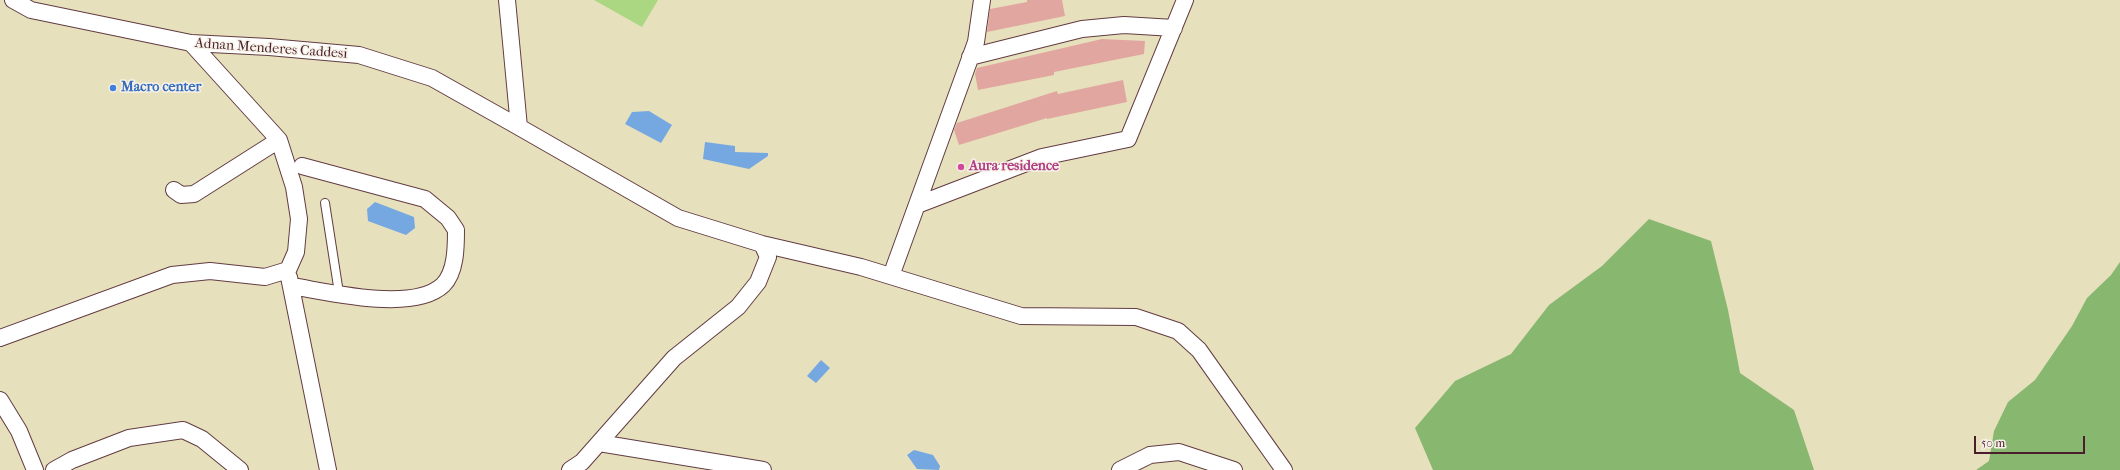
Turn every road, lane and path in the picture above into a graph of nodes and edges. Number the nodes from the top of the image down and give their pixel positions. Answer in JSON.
{"nodes":[{"id":1,"x":13,"y":0,"type":"edge"},
{"id":2,"x":507,"y":0,"type":"edge"},
{"id":3,"x":982,"y":0,"type":"edge"},
{"id":4,"x":1186,"y":0,"type":"edge"},
{"id":5,"x":1174,"y":28,"type":"junction"},
{"id":6,"x":191,"y":43,"type":"junction"},
{"id":7,"x":970,"y":56,"type":"junction"},
{"id":8,"x":519,"y":127,"type":"junction"},
{"id":9,"x":279,"y":140,"type":"junction"},
{"id":10,"x":302,"y":166,"type":"dead end"},
{"id":11,"x":174,"y":190,"type":"dead end"},
{"id":12,"x":325,"y":203,"type":"dead end"},
{"id":13,"x":917,"y":205,"type":"junction"},
{"id":14,"x":762,"y":244,"type":"junction"},
{"id":15,"x":288,"y":270,"type":"junction"},
{"id":16,"x":891,"y":276,"type":"junction"},
{"id":17,"x":291,"y":286,"type":"junction"},
{"id":18,"x":339,"y":293,"type":"junction"},
{"id":19,"x":0,"y":338,"type":"edge"},
{"id":20,"x":0,"y":400,"type":"edge"},
{"id":21,"x":599,"y":443,"type":"junction"},
{"id":22,"x":35,"y":470,"type":"edge"},
{"id":23,"x":54,"y":470,"type":"edge"},
{"id":24,"x":240,"y":470,"type":"edge"},
{"id":25,"x":328,"y":470,"type":"edge"},
{"id":26,"x":572,"y":470,"type":"edge"},
{"id":27,"x":763,"y":470,"type":"edge"},
{"id":28,"x":1120,"y":470,"type":"edge"},
{"id":29,"x":1234,"y":470,"type":"edge"},
{"id":30,"x":1284,"y":470,"type":"edge"}],
"edges":[{"from":1,"to":6,"type":"street","name":"Adnan Menderes Caddesi"},
{"from":2,"to":8,"type":"street"},
{"from":3,"to":7,"type":"street"},
{"from":4,"to":5,"type":"street"},
{"from":5,"to":7,"type":"street"},
{"from":5,"to":13,"type":"street"},
{"from":6,"to":8,"type":"street","name":"Adnan Menderes Caddesi"},
{"from":6,"to":9,"type":"street"},
{"from":7,"to":13,"type":"street"},
{"from":8,"to":14,"type":"street","name":"Adnan Menderes Caddesi"},
{"from":9,"to":11,"type":"street"},
{"from":9,"to":15,"type":"street"},
{"from":10,"to":18,"type":"street"},
{"from":12,"to":18,"type":"lane"},
{"from":13,"to":16,"type":"street"},
{"from":14,"to":16,"type":"street","name":"Adnan Menderes Caddesi"},
{"from":14,"to":21,"type":"street"},
{"from":15,"to":17,"type":"street"},
{"from":15,"to":19,"type":"street"},
{"from":16,"to":30,"type":"street","name":"Adnan Menderes Caddesi"},
{"from":17,"to":18,"type":"street"},
{"from":17,"to":25,"type":"street"},
{"from":20,"to":22,"type":"street"},
{"from":21,"to":26,"type":"street"},
{"from":21,"to":27,"type":"street"},
{"from":23,"to":24,"type":"street"},
{"from":28,"to":29,"type":"street"}]}
